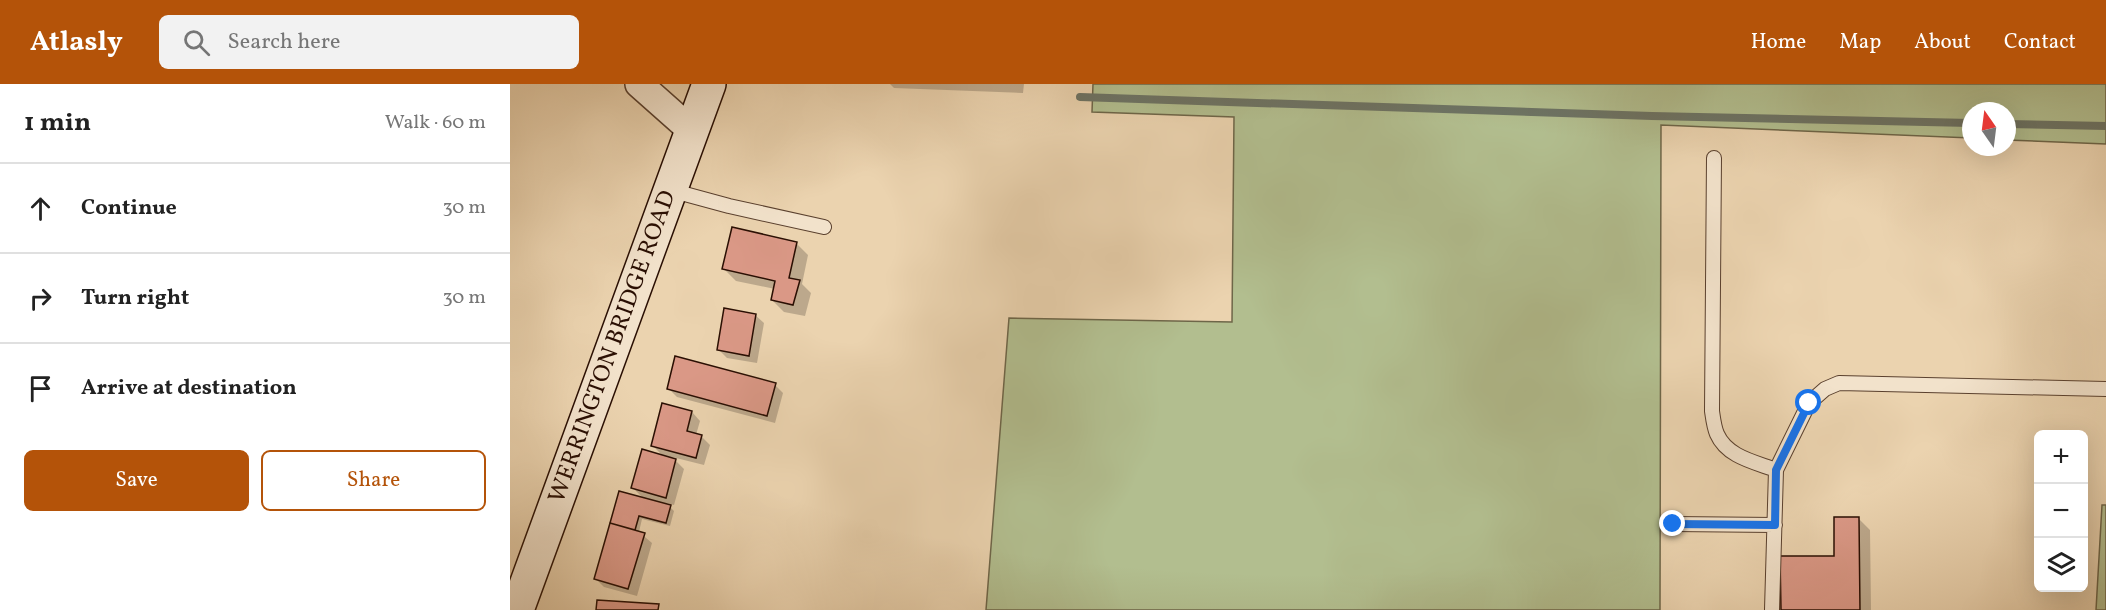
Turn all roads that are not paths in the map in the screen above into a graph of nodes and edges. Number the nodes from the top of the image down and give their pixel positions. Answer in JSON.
{"nodes":[{"id":1,"x":639,"y":84,"type":"edge"},
{"id":2,"x":709,"y":84,"type":"edge"},
{"id":3,"x":692,"y":131,"type":"junction"},
{"id":4,"x":1714,"y":158,"type":"dead end"},
{"id":5,"x":670,"y":190,"type":"junction"},
{"id":6,"x":824,"y":227,"type":"dead end"},
{"id":7,"x":2106,"y":389,"type":"edge"},
{"id":8,"x":1776,"y":470,"type":"junction"},
{"id":9,"x":1673,"y":524,"type":"dead end"},
{"id":10,"x":1775,"y":525,"type":"junction"},
{"id":11,"x":517,"y":610,"type":"edge"},
{"id":12,"x":1772,"y":610,"type":"edge"}],
"edges":[{"from":1,"to":3,"type":"street"},
{"from":2,"to":3,"type":"street","name":"WERRINGTON BRIDGE ROAD"},
{"from":3,"to":5,"type":"street","name":"WERRINGTON BRIDGE ROAD"},
{"from":4,"to":8,"type":"lane"},
{"from":5,"to":6,"type":"lane"},
{"from":5,"to":11,"type":"street","name":"WERRINGTON BRIDGE ROAD"},
{"from":7,"to":8,"type":"lane"},
{"from":8,"to":10,"type":"lane"},
{"from":9,"to":10,"type":"lane"},
{"from":10,"to":12,"type":"lane"}]}
